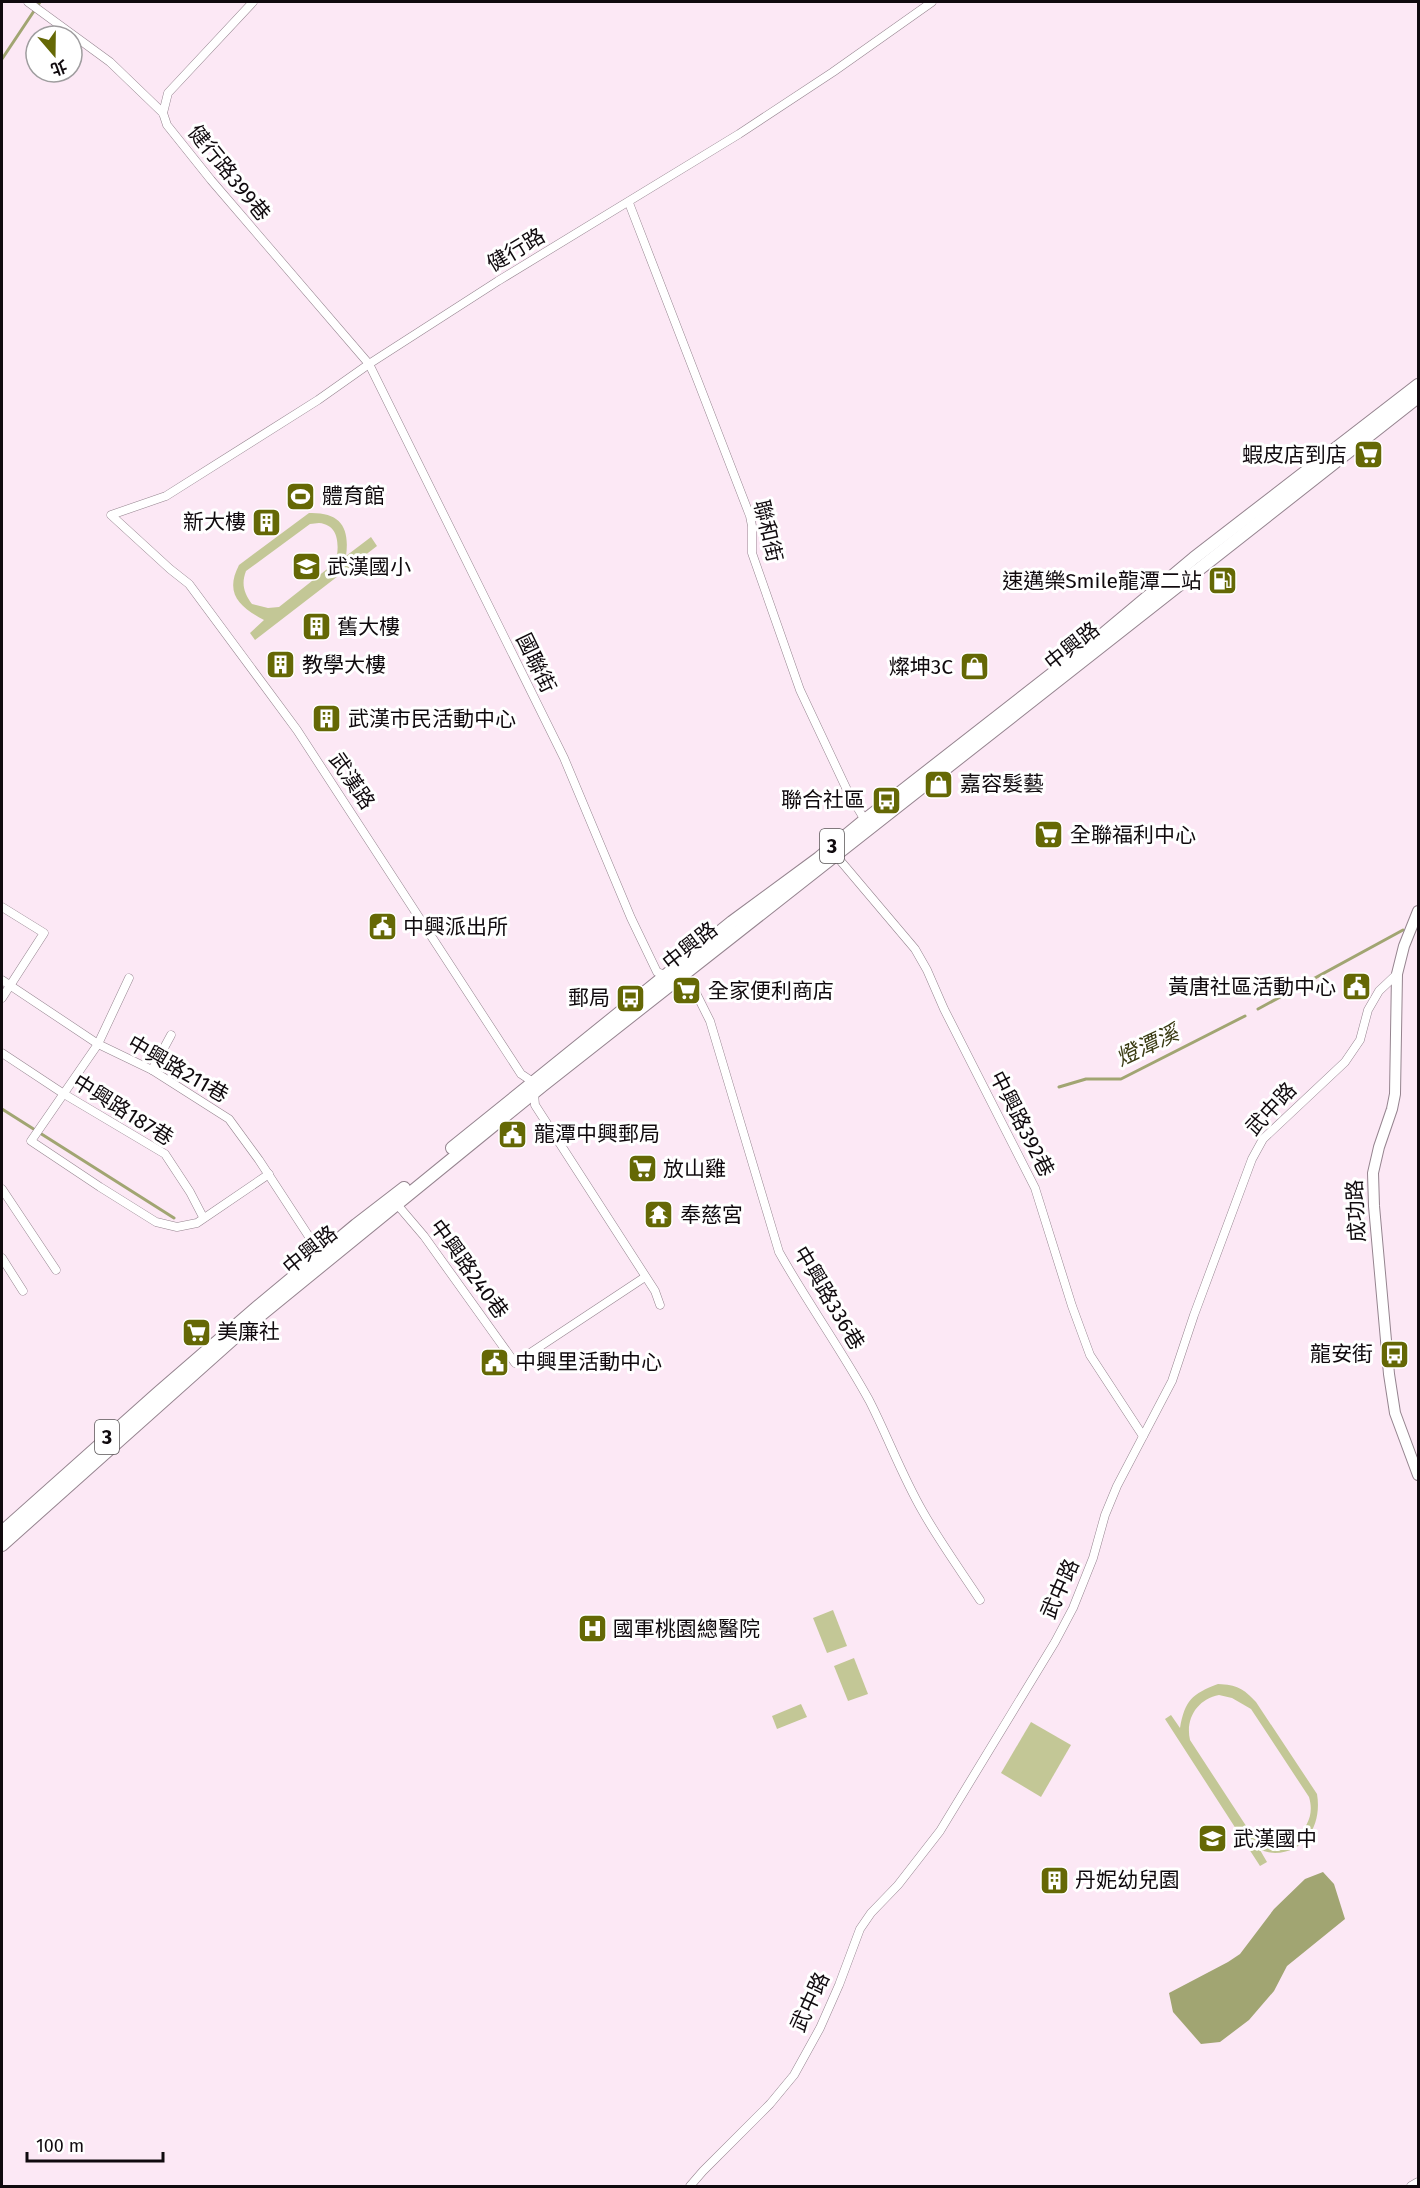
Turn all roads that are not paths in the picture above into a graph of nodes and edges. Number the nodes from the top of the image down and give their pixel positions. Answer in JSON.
{"nodes":[{"id":1,"x":28,"y":2,"type":"edge"},
{"id":2,"x":253,"y":2,"type":"edge"},
{"id":3,"x":932,"y":2,"type":"edge"},
{"id":4,"x":164,"y":113,"type":"junction"},
{"id":5,"x":629,"y":203,"type":"junction"},
{"id":6,"x":369,"y":364,"type":"junction"},
{"id":7,"x":1419,"y":385,"type":"edge"},
{"id":8,"x":1419,"y":397,"type":"edge"},
{"id":9,"x":111,"y":515,"type":"joint"},
{"id":10,"x":868,"y":824,"type":"junction"},
{"id":11,"x":833,"y":852,"type":"junction"},
{"id":12,"x":2,"y":906,"type":"edge"},
{"id":13,"x":1419,"y":911,"type":"edge"},
{"id":14,"x":1397,"y":974,"type":"junction"},
{"id":15,"x":129,"y":978,"type":"dead end"},
{"id":16,"x":671,"y":979,"type":"junction"},
{"id":17,"x":2,"y":980,"type":"edge"},
{"id":18,"x":10,"y":985,"type":"junction"},
{"id":19,"x":2,"y":998,"type":"edge"},
{"id":20,"x":171,"y":1035,"type":"dead end"},
{"id":21,"x":98,"y":1044,"type":"junction"},
{"id":22,"x":2,"y":1053,"type":"edge"},
{"id":23,"x":152,"y":1070,"type":"junction"},
{"id":24,"x":534,"y":1088,"type":"junction"},
{"id":25,"x":64,"y":1094,"type":"junction"},
{"id":26,"x":269,"y":1174,"type":"junction"},
{"id":27,"x":2,"y":1189,"type":"edge"},
{"id":28,"x":394,"y":1202,"type":"junction"},
{"id":29,"x":203,"y":1217,"type":"junction"},
{"id":30,"x":321,"y":1255,"type":"junction"},
{"id":31,"x":2,"y":1258,"type":"edge"},
{"id":32,"x":56,"y":1270,"type":"dead end"},
{"id":33,"x":645,"y":1277,"type":"junction"},
{"id":34,"x":23,"y":1291,"type":"dead end"},
{"id":35,"x":660,"y":1305,"type":"dead end"},
{"id":36,"x":1143,"y":1436,"type":"junction"},
{"id":37,"x":1419,"y":1475,"type":"edge"},
{"id":38,"x":2,"y":1532,"type":"edge"},
{"id":39,"x":2,"y":1545,"type":"edge"},
{"id":40,"x":980,"y":1600,"type":"dead end"},
{"id":41,"x":1419,"y":2182,"type":"edge"},
{"id":42,"x":690,"y":2187,"type":"edge"},
{"id":43,"x":1411,"y":2187,"type":"edge"}],
"edges":[{"from":1,"to":4,"type":"street","name":"健行路399巷"},
{"from":2,"to":4,"type":"street"},
{"from":3,"to":5,"type":"street","name":"健行路"},
{"from":4,"to":6,"type":"street","name":"健行路399巷"},
{"from":5,"to":6,"type":"street","name":"健行路"},
{"from":5,"to":10,"type":"street","name":"聯和街"},
{"from":6,"to":9,"type":"street","name":"健行路"},
{"from":6,"to":16,"type":"street","name":"國聯街"},
{"from":7,"to":10,"type":"main road","name":"中興路","number":"3"},
{"from":8,"to":10,"type":"main road","name":"中興路","number":"3"},
{"from":9,"to":24,"type":"street","name":"武漢路"},
{"from":10,"to":11,"type":"main road","name":"中興路","number":"3"},
{"from":11,"to":16,"type":"main road","name":"中興路","number":"3"},
{"from":11,"to":36,"type":"street","name":"中興路392巷"},
{"from":12,"to":18,"type":"street"},
{"from":13,"to":14,"type":"street","name":"成功路"},
{"from":14,"to":36,"type":"street","name":"武中路"},
{"from":14,"to":37,"type":"street","name":"成功路"},
{"from":15,"to":21,"type":"street"},
{"from":16,"to":24,"type":"main road","name":"中興路","number":"3"},
{"from":16,"to":40,"type":"street","name":"中興路336巷"},
{"from":17,"to":18,"type":"street","name":"中興路211巷"},
{"from":18,"to":19,"type":"street"},
{"from":18,"to":21,"type":"street","name":"中興路211巷"},
{"from":20,"to":23,"type":"street"},
{"from":21,"to":23,"type":"street","name":"中興路211巷"},
{"from":21,"to":25,"type":"street"},
{"from":22,"to":25,"type":"street","name":"中興路187巷"},
{"from":23,"to":26,"type":"street","name":"中興路211巷"},
{"from":24,"to":28,"type":"main road","name":"中興路","number":"3"},
{"from":24,"to":33,"type":"street"},
{"from":25,"to":29,"type":"street","name":"中興路187巷"},
{"from":25,"to":29,"type":"street"},
{"from":26,"to":29,"type":"street"},
{"from":26,"to":30,"type":"street","name":"中興路211巷"},
{"from":27,"to":32,"type":"street"},
{"from":28,"to":30,"type":"main road","name":"中興路","number":"3"},
{"from":28,"to":33,"type":"street","name":"中興路240巷"},
{"from":28,"to":39,"type":"main road","name":"中興路","number":"3"},
{"from":30,"to":38,"type":"main road","name":"中興路","number":"3"},
{"from":31,"to":34,"type":"street"},
{"from":33,"to":35,"type":"street"},
{"from":36,"to":42,"type":"street","name":"武中路"},
{"from":41,"to":43,"type":"street"}]}
